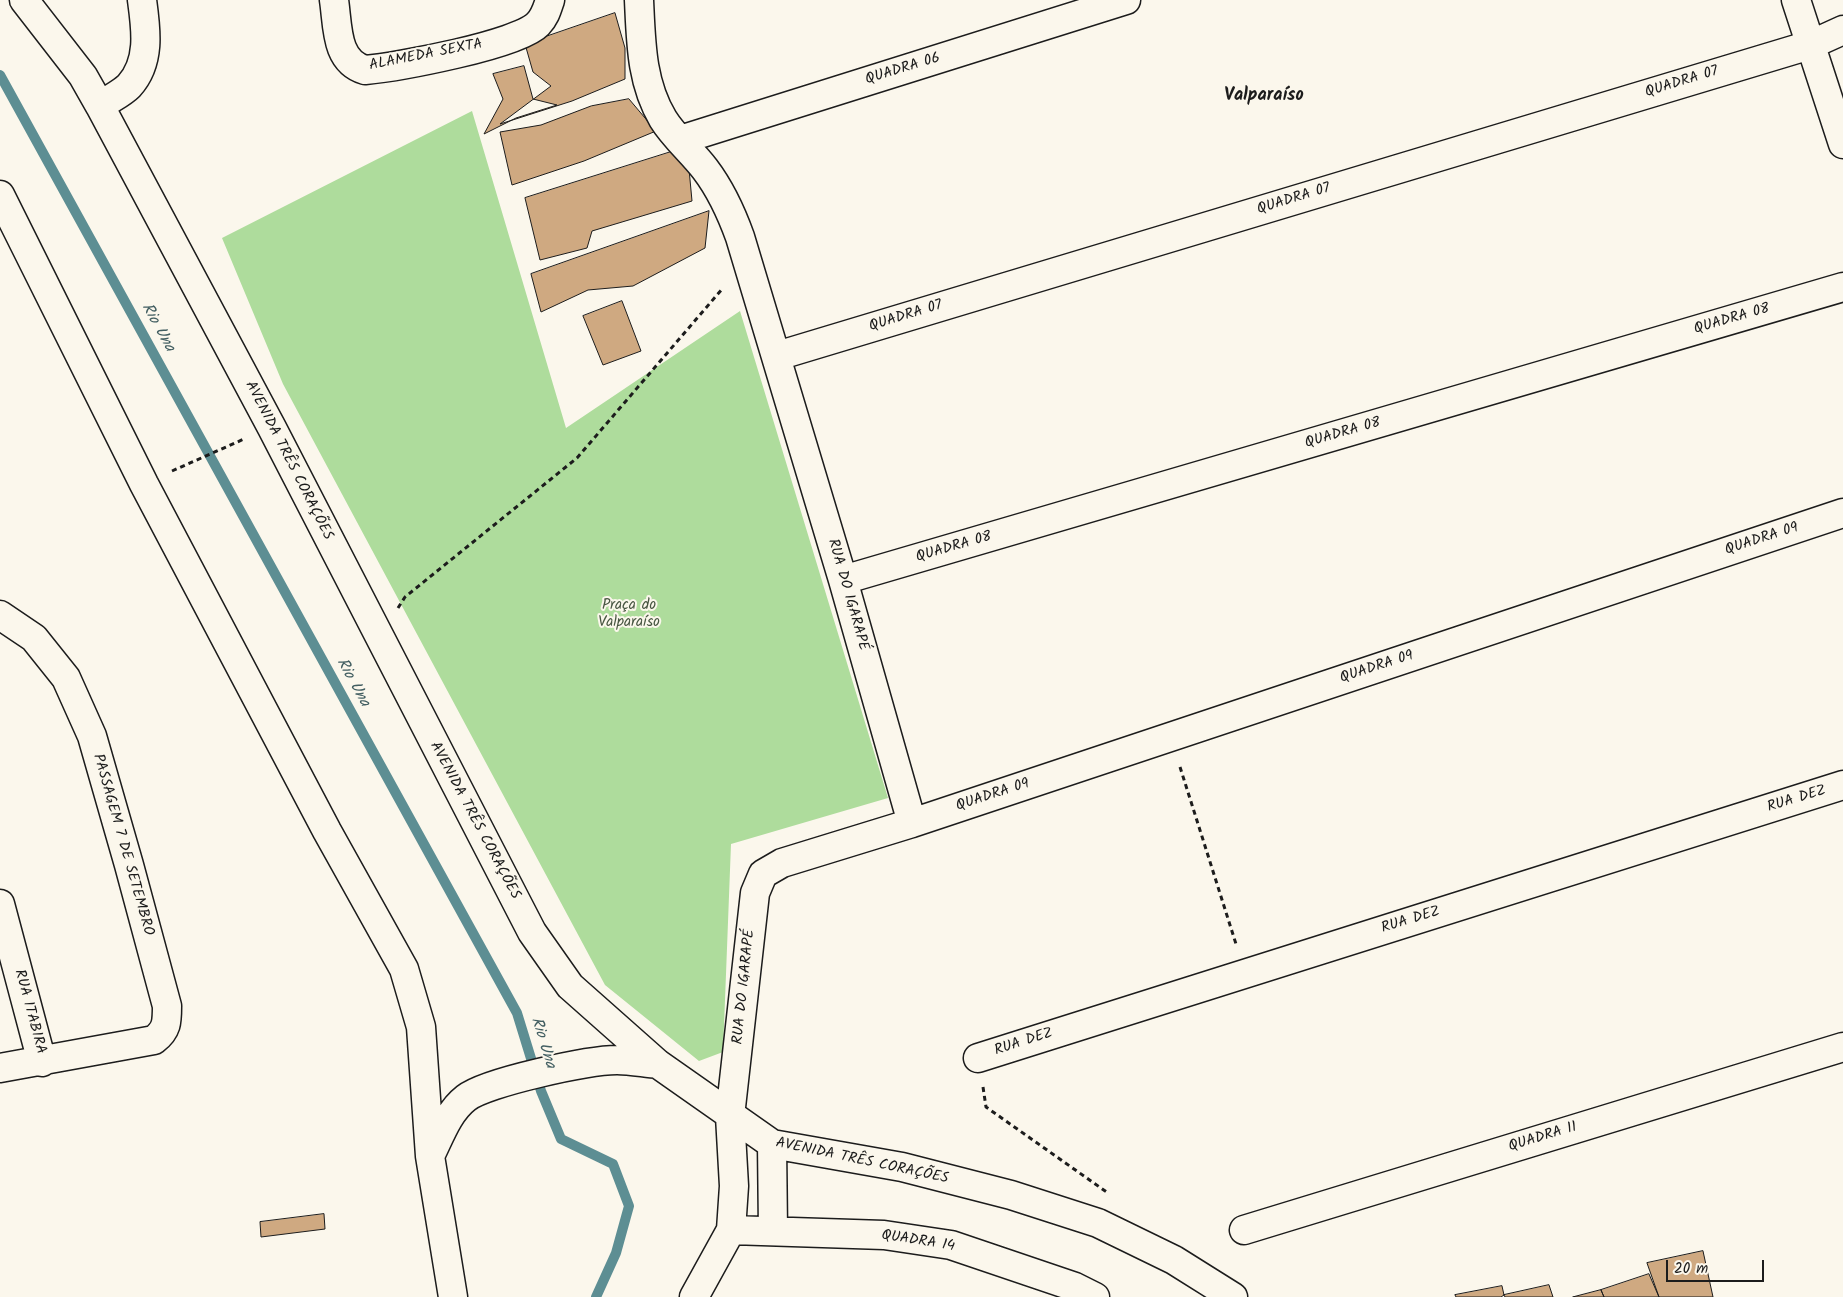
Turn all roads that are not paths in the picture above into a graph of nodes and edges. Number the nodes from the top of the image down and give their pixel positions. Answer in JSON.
{"nodes":[{"id":1,"x":24,"y":0,"type":"edge"},
{"id":2,"x":142,"y":0,"type":"edge"},
{"id":3,"x":334,"y":0,"type":"edge"},
{"id":4,"x":550,"y":0,"type":"edge"},
{"id":5,"x":639,"y":0,"type":"edge"},
{"id":6,"x":1126,"y":0,"type":"edge"},
{"id":7,"x":1796,"y":0,"type":"edge"},
{"id":8,"x":1843,"y":30,"type":"edge"},
{"id":9,"x":1810,"y":45,"type":"junction"},
{"id":10,"x":100,"y":106,"type":"junction"},
{"id":11,"x":1841,"y":130,"type":"edge"},
{"id":12,"x":680,"y":140,"type":"junction"},
{"id":13,"x":0,"y":195,"type":"edge"},
{"id":14,"x":1843,"y":287,"type":"edge"},
{"id":15,"x":777,"y":356,"type":"junction"},
{"id":16,"x":1843,"y":513,"type":"edge"},
{"id":17,"x":843,"y":580,"type":"junction"},
{"id":18,"x":0,"y":615,"type":"edge"},
{"id":19,"x":1843,"y":786,"type":"edge"},
{"id":20,"x":912,"y":823,"type":"junction"},
{"id":21,"x":0,"y":904,"type":"edge"},
{"id":22,"x":1843,"y":1047,"type":"edge"},
{"id":23,"x":978,"y":1058,"type":"road end"},
{"id":24,"x":42,"y":1062,"type":"junction"},
{"id":25,"x":658,"y":1064,"type":"junction"},
{"id":26,"x":0,"y":1068,"type":"edge"},
{"id":27,"x":730,"y":1116,"type":"junction"},
{"id":28,"x":772,"y":1144,"type":"junction"},
{"id":29,"x":430,"y":1156,"type":"junction"},
{"id":30,"x":732,"y":1230,"type":"junction"},
{"id":31,"x":1244,"y":1230,"type":"dead end"},
{"id":32,"x":773,"y":1232,"type":"junction"},
{"id":33,"x":700,"y":1287,"type":"edge"},
{"id":34,"x":457,"y":1294,"type":"edge"},
{"id":35,"x":676,"y":1297,"type":"edge"},
{"id":36,"x":1095,"y":1297,"type":"edge"},
{"id":37,"x":1233,"y":1297,"type":"edge"}],
"edges":[{"from":1,"to":10,"type":"street","name":"AVENIDA TRÊS CORAÇÕES"},
{"from":2,"to":10,"type":"street"},
{"from":3,"to":4,"type":"street","name":"ALAMEDA SEXTA"},
{"from":5,"to":12,"type":"street","name":"RUA DO IGARAPÉ"},
{"from":6,"to":12,"type":"street","name":"QUADRA 06"},
{"from":7,"to":9,"type":"street"},
{"from":8,"to":9,"type":"street","name":"QUADRA 07"},
{"from":9,"to":11,"type":"street"},
{"from":9,"to":15,"type":"street","name":"QUADRA 07"},
{"from":10,"to":25,"type":"street","name":"AVENIDA TRÊS CORAÇÕES"},
{"from":12,"to":15,"type":"street","name":"RUA DO IGARAPÉ"},
{"from":13,"to":29,"type":"street"},
{"from":14,"to":17,"type":"street","name":"QUADRA 08"},
{"from":15,"to":17,"type":"street","name":"RUA DO IGARAPÉ"},
{"from":16,"to":20,"type":"street","name":"QUADRA 09"},
{"from":17,"to":20,"type":"street","name":"RUA DO IGARAPÉ"},
{"from":18,"to":24,"type":"street","name":"PASSAGEM 7 DE SETEMBRO"},
{"from":19,"to":23,"type":"street","name":"RUA DEZ"},
{"from":20,"to":27,"type":"street","name":"RUA DO IGARAPÉ"},
{"from":21,"to":24,"type":"street","name":"RUA ITABIRA"},
{"from":22,"to":31,"type":"street","name":"QUADRA 11"},
{"from":24,"to":26,"type":"street"},
{"from":25,"to":27,"type":"street","name":"AVENIDA TRÊS CORAÇÕES"},
{"from":25,"to":29,"type":"street"},
{"from":27,"to":28,"type":"street","name":"AVENIDA TRÊS CORAÇÕES"},
{"from":27,"to":30,"type":"street","name":"RUA DO IGARAPÉ"},
{"from":28,"to":32,"type":"street"},
{"from":28,"to":37,"type":"street","name":"AVENIDA TRÊS CORAÇÕES"},
{"from":29,"to":34,"type":"street"},
{"from":30,"to":32,"type":"street","name":"QUADRA 14"},
{"from":30,"to":33,"type":"street"},
{"from":32,"to":36,"type":"street","name":"QUADRA 14"},
{"from":33,"to":35,"type":"street"}]}
